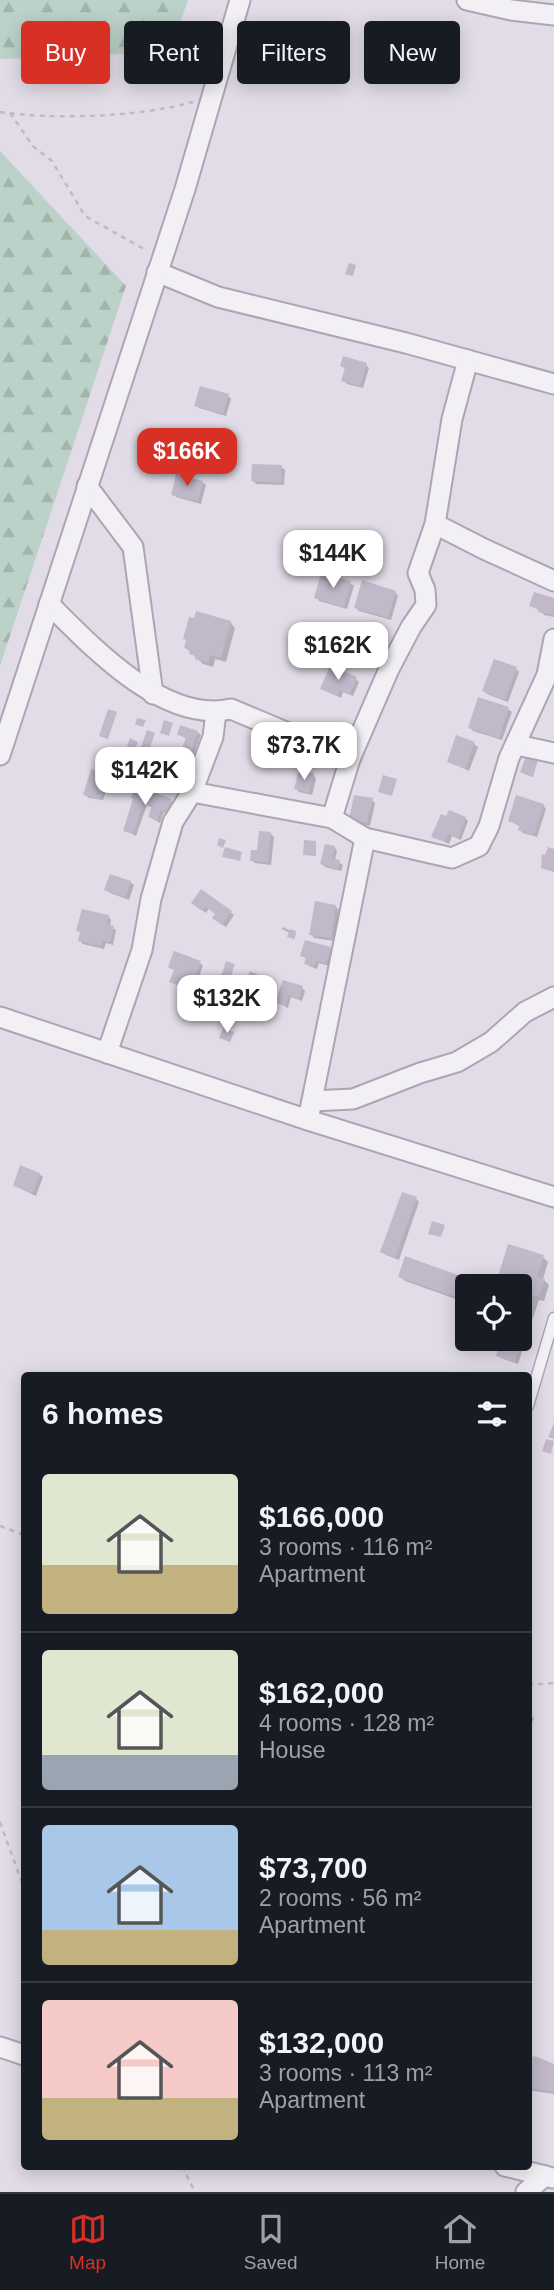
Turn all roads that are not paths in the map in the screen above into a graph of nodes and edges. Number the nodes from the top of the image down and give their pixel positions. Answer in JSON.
{"nodes":[{"id":1,"x":240,"y":0,"type":"edge"},
{"id":2,"x":467,"y":0,"type":"edge"},
{"id":3,"x":554,"y":15,"type":"edge"},
{"id":4,"x":159,"y":265,"type":"junction"},
{"id":5,"x":468,"y":360,"type":"junction"},
{"id":6,"x":551,"y":381,"type":"edge"},
{"id":7,"x":87,"y":486,"type":"junction"},
{"id":8,"x":435,"y":524,"type":"junction"},
{"id":9,"x":554,"y":581,"type":"edge"},
{"id":10,"x":49,"y":604,"type":"junction"},
{"id":11,"x":554,"y":639,"type":"edge"},
{"id":12,"x":153,"y":694,"type":"junction"},
{"id":13,"x":216,"y":712,"type":"junction"},
{"id":14,"x":517,"y":745,"type":"junction"},
{"id":15,"x":554,"y":753,"type":"edge"},
{"id":16,"x":0,"y":755,"type":"edge"},
{"id":17,"x":350,"y":759,"type":"junction"},
{"id":18,"x":192,"y":792,"type":"junction"},
{"id":19,"x":332,"y":818,"type":"junction"},
{"id":20,"x":365,"y":838,"type":"junction"},
{"id":21,"x":554,"y":997,"type":"edge"},
{"id":22,"x":0,"y":1017,"type":"edge"},
{"id":23,"x":107,"y":1052,"type":"junction"},
{"id":24,"x":312,"y":1101,"type":"junction"},
{"id":25,"x":308,"y":1120,"type":"junction"},
{"id":26,"x":554,"y":1197,"type":"edge"},
{"id":27,"x":554,"y":1318,"type":"edge"},
{"id":28,"x":532,"y":1392,"type":"edge"},
{"id":29,"x":0,"y":2047,"type":"edge"},
{"id":30,"x":21,"y":2053,"type":"edge"},
{"id":31,"x":521,"y":2170,"type":"edge"},
{"id":32,"x":549,"y":2177,"type":"edge"},
{"id":33,"x":526,"y":2192,"type":"edge"}],
"edges":[{"from":1,"to":4,"type":"street"},
{"from":2,"to":3,"type":"street"},
{"from":4,"to":5,"type":"street"},
{"from":4,"to":7,"type":"street"},
{"from":5,"to":6,"type":"street"},
{"from":5,"to":8,"type":"street"},
{"from":7,"to":10,"type":"street"},
{"from":7,"to":12,"type":"street"},
{"from":8,"to":9,"type":"street"},
{"from":8,"to":17,"type":"street"},
{"from":10,"to":12,"type":"street"},
{"from":10,"to":16,"type":"street"},
{"from":11,"to":14,"type":"street"},
{"from":12,"to":13,"type":"street"},
{"from":13,"to":17,"type":"street"},
{"from":13,"to":18,"type":"street"},
{"from":14,"to":15,"type":"street"},
{"from":14,"to":20,"type":"street"},
{"from":17,"to":19,"type":"street"},
{"from":18,"to":19,"type":"street"},
{"from":18,"to":23,"type":"street"},
{"from":19,"to":20,"type":"street"},
{"from":20,"to":24,"type":"street"},
{"from":21,"to":24,"type":"street"},
{"from":22,"to":23,"type":"street"},
{"from":23,"to":25,"type":"street"},
{"from":24,"to":25,"type":"street"},
{"from":25,"to":26,"type":"street"},
{"from":27,"to":28,"type":"lane"},
{"from":29,"to":30,"type":"street"},
{"from":31,"to":32,"type":"street"},
{"from":32,"to":33,"type":"street"}]}
